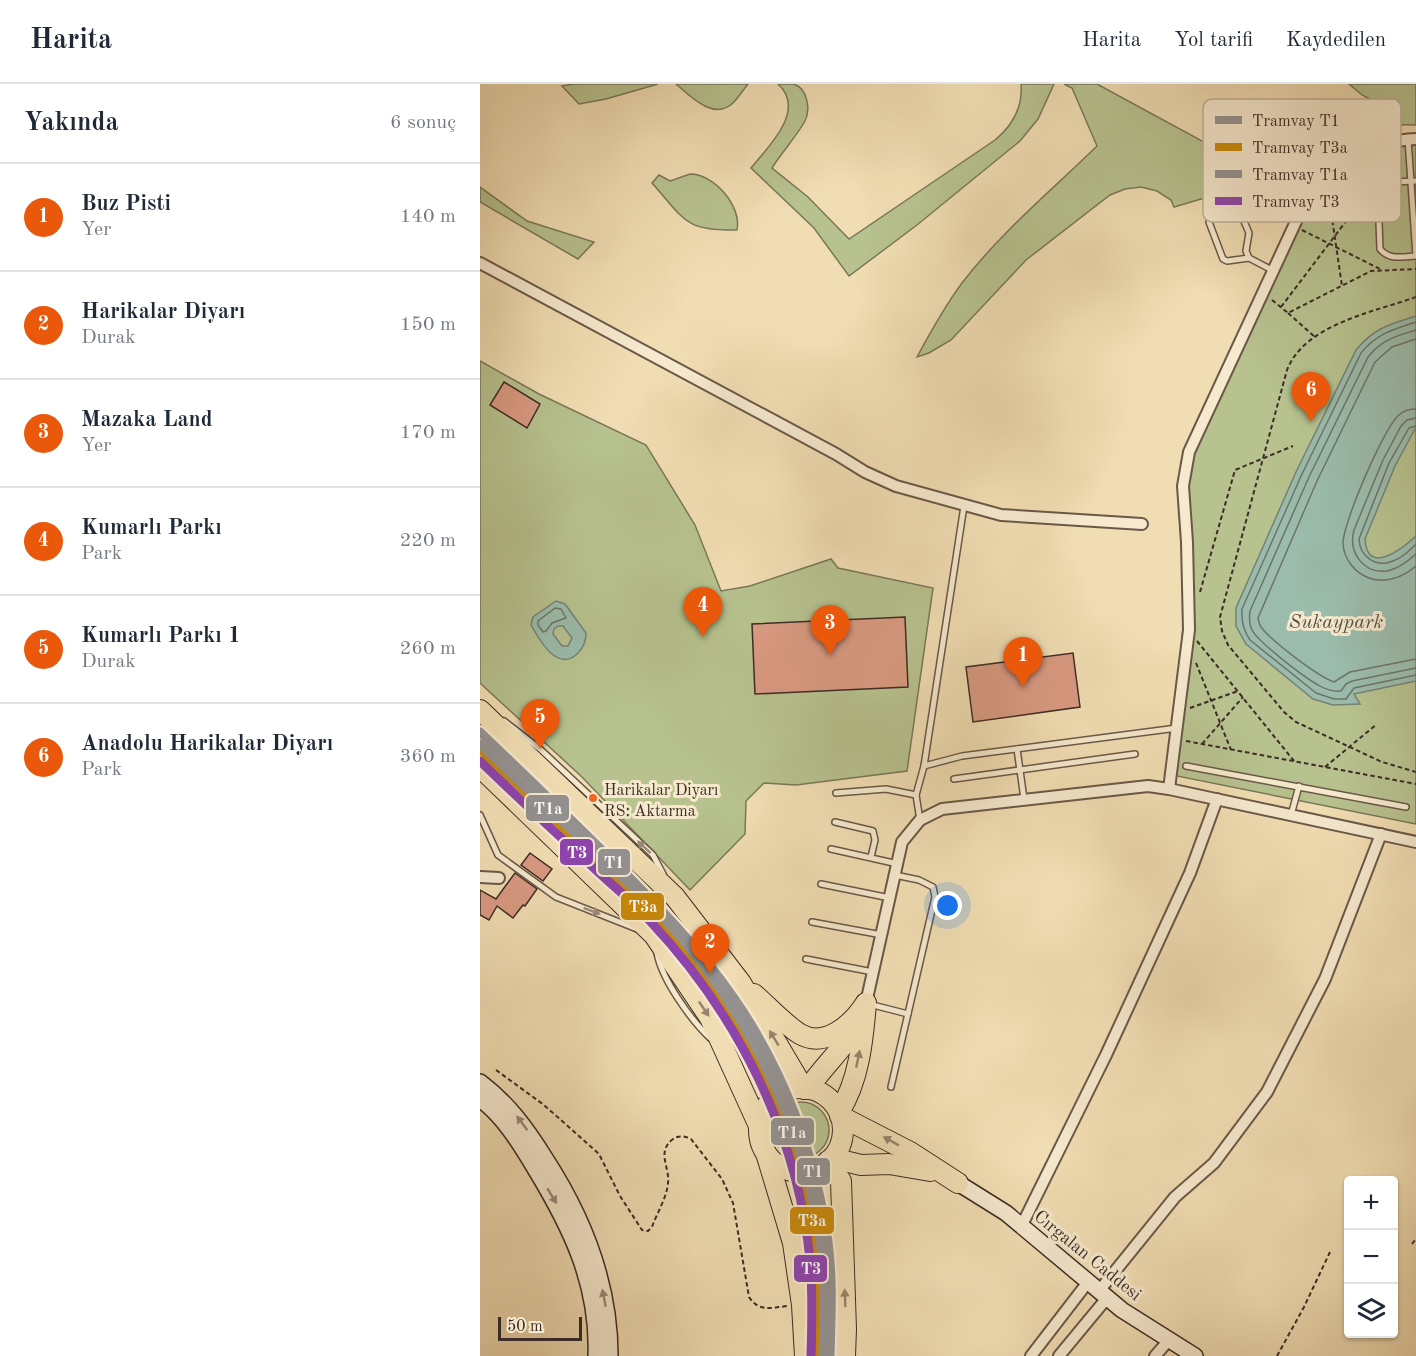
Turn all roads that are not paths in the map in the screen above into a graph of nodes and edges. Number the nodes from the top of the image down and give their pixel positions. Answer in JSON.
{"nodes":[{"id":1,"x":1412,"y":139,"type":"edge"},
{"id":2,"x":1414,"y":181,"type":"edge"},
{"id":3,"x":1209,"y":222,"type":"edge"},
{"id":4,"x":1245,"y":222,"type":"edge"},
{"id":5,"x":1295,"y":222,"type":"edge"},
{"id":6,"x":1379,"y":222,"type":"edge"},
{"id":7,"x":1416,"y":256,"type":"edge"},
{"id":8,"x":1249,"y":258,"type":"junction"},
{"id":9,"x":480,"y":263,"type":"edge"},
{"id":10,"x":1272,"y":270,"type":"junction"},
{"id":11,"x":964,"y":506,"type":"junction"},
{"id":12,"x":1142,"y":524,"type":"dead end"},
{"id":13,"x":480,"y":703,"type":"edge"},
{"id":14,"x":486,"y":710,"type":"edge"},
{"id":15,"x":500,"y":717,"type":"dead end"},
{"id":16,"x":1177,"y":728,"type":"junction"},
{"id":17,"x":1017,"y":749,"type":"junction"},
{"id":18,"x":1135,"y":754,"type":"dead end"},
{"id":19,"x":924,"y":766,"type":"junction"},
{"id":20,"x":1186,"y":766,"type":"dead end"},
{"id":21,"x":480,"y":767,"type":"edge"},
{"id":22,"x":1020,"y":771,"type":"junction"},
{"id":23,"x":954,"y":779,"type":"dead end"},
{"id":24,"x":1299,"y":786,"type":"junction"},
{"id":25,"x":1169,"y":789,"type":"junction"},
{"id":26,"x":836,"y":793,"type":"dead end"},
{"id":27,"x":916,"y":795,"type":"junction"},
{"id":28,"x":1024,"y":799,"type":"junction"},
{"id":29,"x":1217,"y":799,"type":"junction"},
{"id":30,"x":1406,"y":807,"type":"dead end"},
{"id":31,"x":480,"y":815,"type":"edge"},
{"id":32,"x":1291,"y":815,"type":"junction"},
{"id":33,"x":920,"y":820,"type":"junction"},
{"id":34,"x":836,"y":822,"type":"dead end"},
{"id":35,"x":1382,"y":834,"type":"junction"},
{"id":36,"x":1416,"y":842,"type":"edge"},
{"id":37,"x":831,"y":849,"type":"dead end"},
{"id":38,"x":871,"y":857,"type":"junction"},
{"id":39,"x":896,"y":869,"type":"junction"},
{"id":40,"x":480,"y":877,"type":"edge"},
{"id":41,"x":499,"y":878,"type":"dead end"},
{"id":42,"x":821,"y":884,"type":"dead end"},
{"id":43,"x":675,"y":897,"type":"junction"},
{"id":44,"x":890,"y":898,"type":"junction"},
{"id":45,"x":812,"y":922,"type":"dead end"},
{"id":46,"x":654,"y":935,"type":"junction"},
{"id":47,"x":882,"y":935,"type":"junction"},
{"id":48,"x":806,"y":959,"type":"dead end"},
{"id":49,"x":873,"y":972,"type":"junction"},
{"id":50,"x":741,"y":982,"type":"junction"},
{"id":51,"x":866,"y":1003,"type":"junction"},
{"id":52,"x":908,"y":1014,"type":"junction"},
{"id":53,"x":480,"y":1082,"type":"edge"},
{"id":54,"x":891,"y":1087,"type":"dead end"},
{"id":55,"x":806,"y":1089,"type":"junction"},
{"id":56,"x":480,"y":1099,"type":"edge"},
{"id":57,"x":840,"y":1114,"type":"junction"},
{"id":58,"x":759,"y":1126,"type":"junction"},
{"id":59,"x":766,"y":1153,"type":"junction"},
{"id":60,"x":830,"y":1160,"type":"junction"},
{"id":61,"x":958,"y":1183,"type":"junction"},
{"id":62,"x":1022,"y":1226,"type":"junction"},
{"id":63,"x":1098,"y":1290,"type":"junction"},
{"id":64,"x":1169,"y":1340,"type":"junction"},
{"id":65,"x":596,"y":1356,"type":"edge"},
{"id":66,"x":610,"y":1356,"type":"edge"},
{"id":67,"x":805,"y":1356,"type":"edge"},
{"id":68,"x":845,"y":1356,"type":"edge"},
{"id":69,"x":1031,"y":1356,"type":"edge"},
{"id":70,"x":1059,"y":1356,"type":"edge"},
{"id":71,"x":1155,"y":1356,"type":"edge"},
{"id":72,"x":1195,"y":1356,"type":"edge"}],
"edges":[{"from":1,"to":2,"type":"lane"},
{"from":2,"to":7,"type":"lane"},
{"from":3,"to":8,"type":"lane"},
{"from":4,"to":8,"type":"lane"},
{"from":5,"to":10,"type":"street"},
{"from":6,"to":7,"type":"lane"},
{"from":8,"to":10,"type":"lane"},
{"from":9,"to":11,"type":"street"},
{"from":10,"to":16,"type":"street"},
{"from":11,"to":12,"type":"street"},
{"from":11,"to":19,"type":"lane"},
{"from":13,"to":14,"type":"lane"},
{"from":14,"to":43,"type":"highway"},
{"from":43,"to":15,"type":"lane","one_way":true},
{"from":16,"to":17,"type":"lane"},
{"from":16,"to":25,"type":"street"},
{"from":17,"to":19,"type":"lane"},
{"from":17,"to":22,"type":"lane"},
{"from":18,"to":22,"type":"lane"},
{"from":19,"to":27,"type":"lane"},
{"from":20,"to":24,"type":"lane"},
{"from":21,"to":46,"type":"highway"},
{"from":22,"to":23,"type":"lane"},
{"from":22,"to":28,"type":"lane"},
{"from":24,"to":30,"type":"lane"},
{"from":24,"to":32,"type":"lane"},
{"from":25,"to":28,"type":"street"},
{"from":25,"to":29,"type":"street"},
{"from":26,"to":27,"type":"lane"},
{"from":27,"to":33,"type":"lane"},
{"from":28,"to":33,"type":"street"},
{"from":29,"to":32,"type":"street"},
{"from":29,"to":62,"type":"street"},
{"from":31,"to":46,"type":"lane","one_way":true},
{"from":32,"to":35,"type":"street"},
{"from":33,"to":39,"type":"street"},
{"from":34,"to":38,"type":"lane"},
{"from":35,"to":36,"type":"street"},
{"from":35,"to":63,"type":"street"},
{"from":37,"to":38,"type":"lane"},
{"from":38,"to":39,"type":"lane"},
{"from":39,"to":44,"type":"street"},
{"from":39,"to":52,"type":"lane"},
{"from":40,"to":41,"type":"street"},
{"from":42,"to":44,"type":"lane"},
{"from":43,"to":50,"type":"highway"},
{"from":44,"to":47,"type":"street"},
{"from":45,"to":47,"type":"lane"},
{"from":46,"to":58,"type":"highway","one_way":true},
{"from":47,"to":49,"type":"street"},
{"from":48,"to":49,"type":"lane"},
{"from":49,"to":51,"type":"street"},
{"from":50,"to":51,"type":"highway"},
{"from":55,"to":50,"type":"highway","one_way":true},
{"from":51,"to":52,"type":"lane"},
{"from":51,"to":55,"type":"highway"},
{"from":57,"to":51,"type":"highway","one_way":true},
{"from":52,"to":54,"type":"lane"},
{"from":66,"to":53,"type":"street","one_way":true},
{"from":55,"to":57,"type":"highway"},
{"from":55,"to":58,"type":"highway"},
{"from":56,"to":65,"type":"street","one_way":true},
{"from":57,"to":60,"type":"highway"},
{"from":61,"to":57,"type":"highway","one_way":true},
{"from":58,"to":59,"type":"highway"},
{"from":59,"to":60,"type":"highway"},
{"from":59,"to":67,"type":"highway"},
{"from":60,"to":61,"type":"highway"},
{"from":68,"to":60,"type":"highway","one_way":true},
{"from":61,"to":62,"type":"street","name":"Cırgalan Caddesi"},
{"from":62,"to":63,"type":"street","name":"Cırgalan Caddesi"},
{"from":63,"to":64,"type":"street","name":"Cırgalan Caddesi"},
{"from":63,"to":69,"type":"street"},
{"from":63,"to":70,"type":"street"},
{"from":64,"to":71,"type":"street"},
{"from":64,"to":72,"type":"street","name":"Cırgalan Caddesi"}]}
